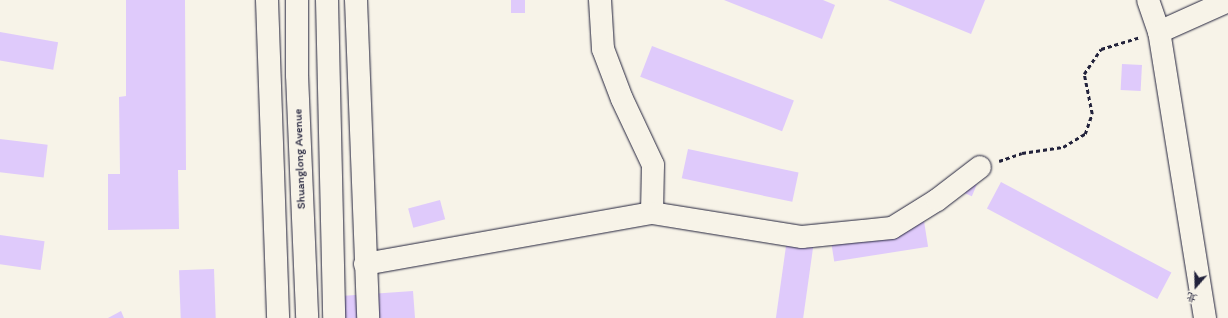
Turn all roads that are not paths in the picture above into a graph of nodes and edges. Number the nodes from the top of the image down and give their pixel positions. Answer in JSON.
{"nodes":[{"id":1,"x":266,"y":0,"type":"edge"},
{"id":2,"x":297,"y":0,"type":"edge"},
{"id":3,"x":326,"y":0,"type":"edge"},
{"id":4,"x":356,"y":0,"type":"edge"},
{"id":5,"x":600,"y":0,"type":"edge"},
{"id":6,"x":1148,"y":0,"type":"edge"},
{"id":7,"x":1228,"y":1,"type":"edge"},
{"id":8,"x":1159,"y":32,"type":"junction"},
{"id":9,"x":980,"y":167,"type":"road end"},
{"id":10,"x":652,"y":213,"type":"junction"},
{"id":11,"x":365,"y":264,"type":"junction"},
{"id":12,"x":278,"y":318,"type":"edge"},
{"id":13,"x":307,"y":318,"type":"edge"},
{"id":14,"x":334,"y":318,"type":"edge"},
{"id":15,"x":368,"y":318,"type":"edge"},
{"id":16,"x":1206,"y":318,"type":"edge"}],
"edges":[{"from":1,"to":12,"type":"main road"},
{"from":2,"to":13,"type":"main road","name":"Shuanglong Avenue"},
{"from":3,"to":14,"type":"main road"},
{"from":4,"to":11,"type":"main road"},
{"from":5,"to":10,"type":"main road"},
{"from":6,"to":8,"type":"main road"},
{"from":7,"to":8,"type":"main road"},
{"from":8,"to":16,"type":"main road"},
{"from":9,"to":10,"type":"main road"},
{"from":10,"to":11,"type":"main road"},
{"from":11,"to":15,"type":"main road"}]}
